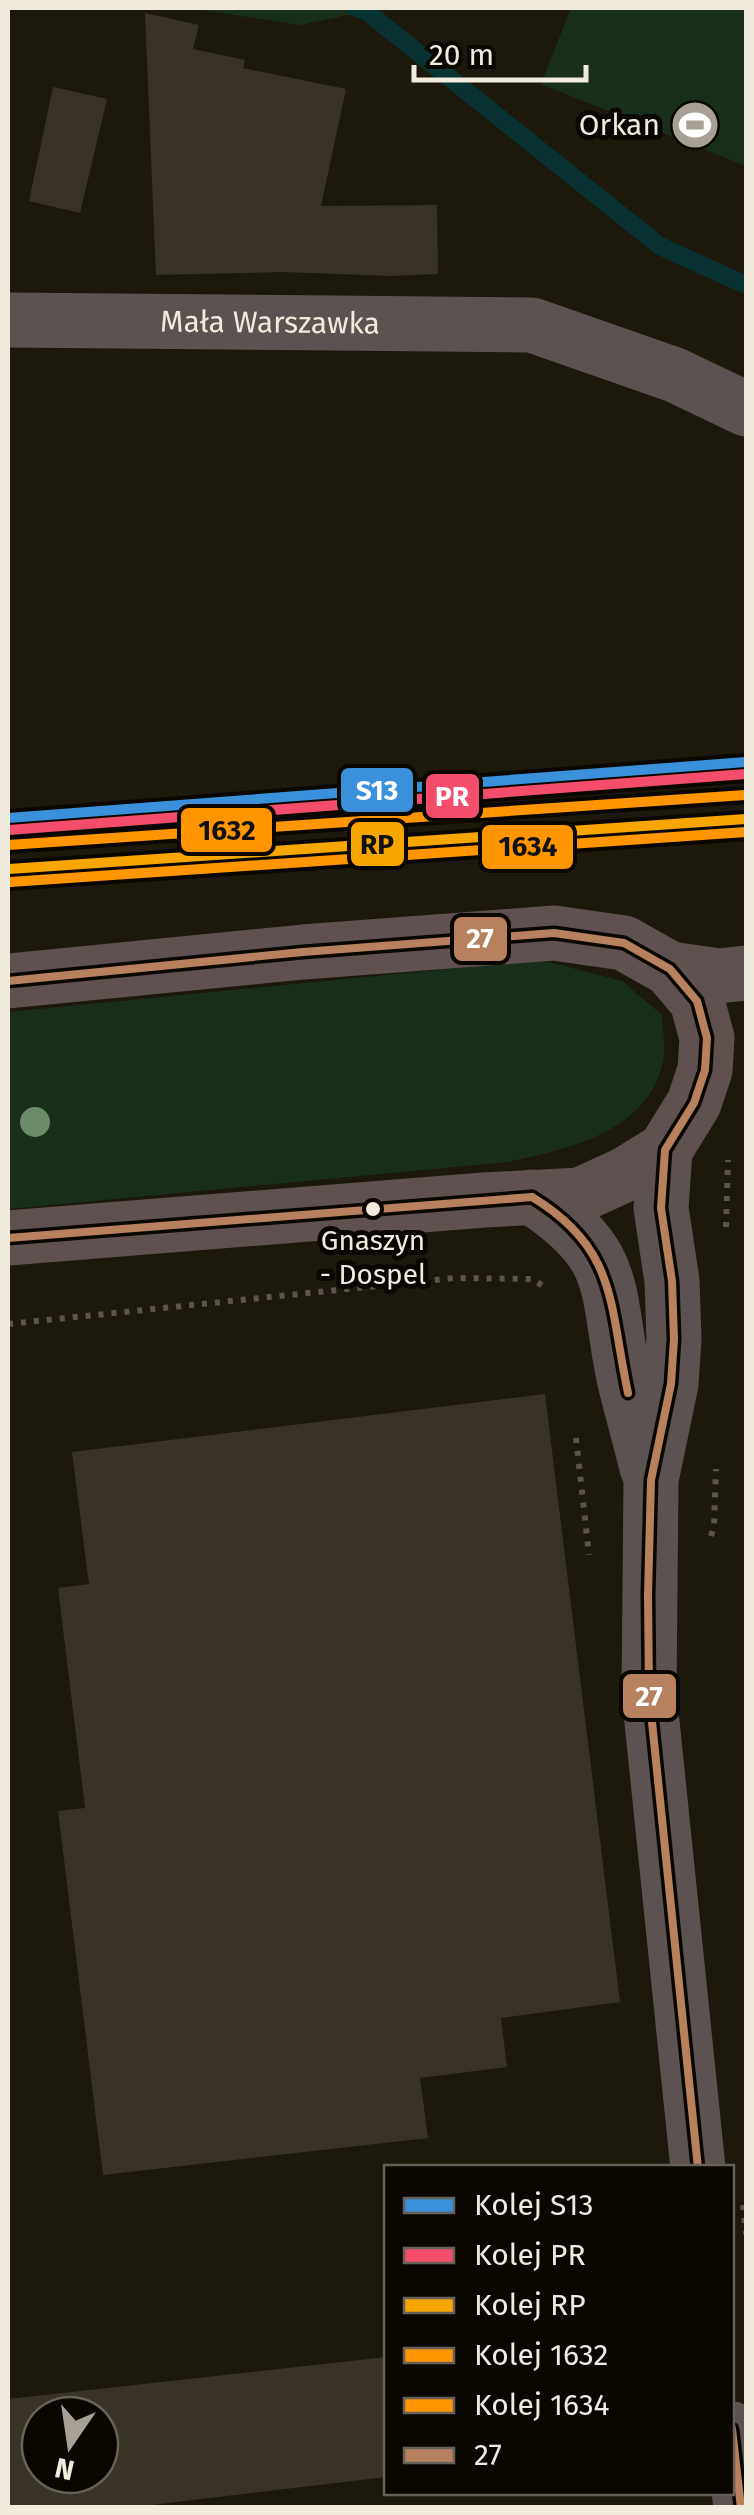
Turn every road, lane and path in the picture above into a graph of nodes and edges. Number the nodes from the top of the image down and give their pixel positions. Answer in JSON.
{"nodes":[{"id":1,"x":8,"y":320,"type":"edge"},
{"id":2,"x":746,"y":410,"type":"edge"},
{"id":3,"x":670,"y":969,"type":"junction"},
{"id":4,"x":746,"y":973,"type":"edge"},
{"id":5,"x":8,"y":981,"type":"edge"},
{"id":6,"x":726,"y":1056,"type":"edge"},
{"id":7,"x":666,"y":1150,"type":"junction"},
{"id":8,"x":532,"y":1197,"type":"junction"},
{"id":9,"x":8,"y":1238,"type":"edge"},
{"id":10,"x":558,"y":1296,"type":"dead end"},
{"id":11,"x":8,"y":1324,"type":"edge"},
{"id":12,"x":650,"y":1480,"type":"junction"},
{"id":13,"x":698,"y":2165,"type":"edge"},
{"id":14,"x":734,"y":2447,"type":"edge"},
{"id":15,"x":741,"y":2508,"type":"edge"}],
"edges":[{"from":1,"to":2,"type":"street","name":"Mała Warszawka"},
{"from":3,"to":4,"type":"main road"},
{"from":3,"to":5,"type":"main road"},
{"from":3,"to":6,"type":"main road"},
{"from":6,"to":7,"type":"main road"},
{"from":7,"to":8,"type":"main road"},
{"from":7,"to":12,"type":"street"},
{"from":8,"to":9,"type":"main road"},
{"from":8,"to":12,"type":"street"},
{"from":10,"to":11,"type":"path"},
{"from":12,"to":13,"type":"street"},
{"from":14,"to":15,"type":"street"}]}
